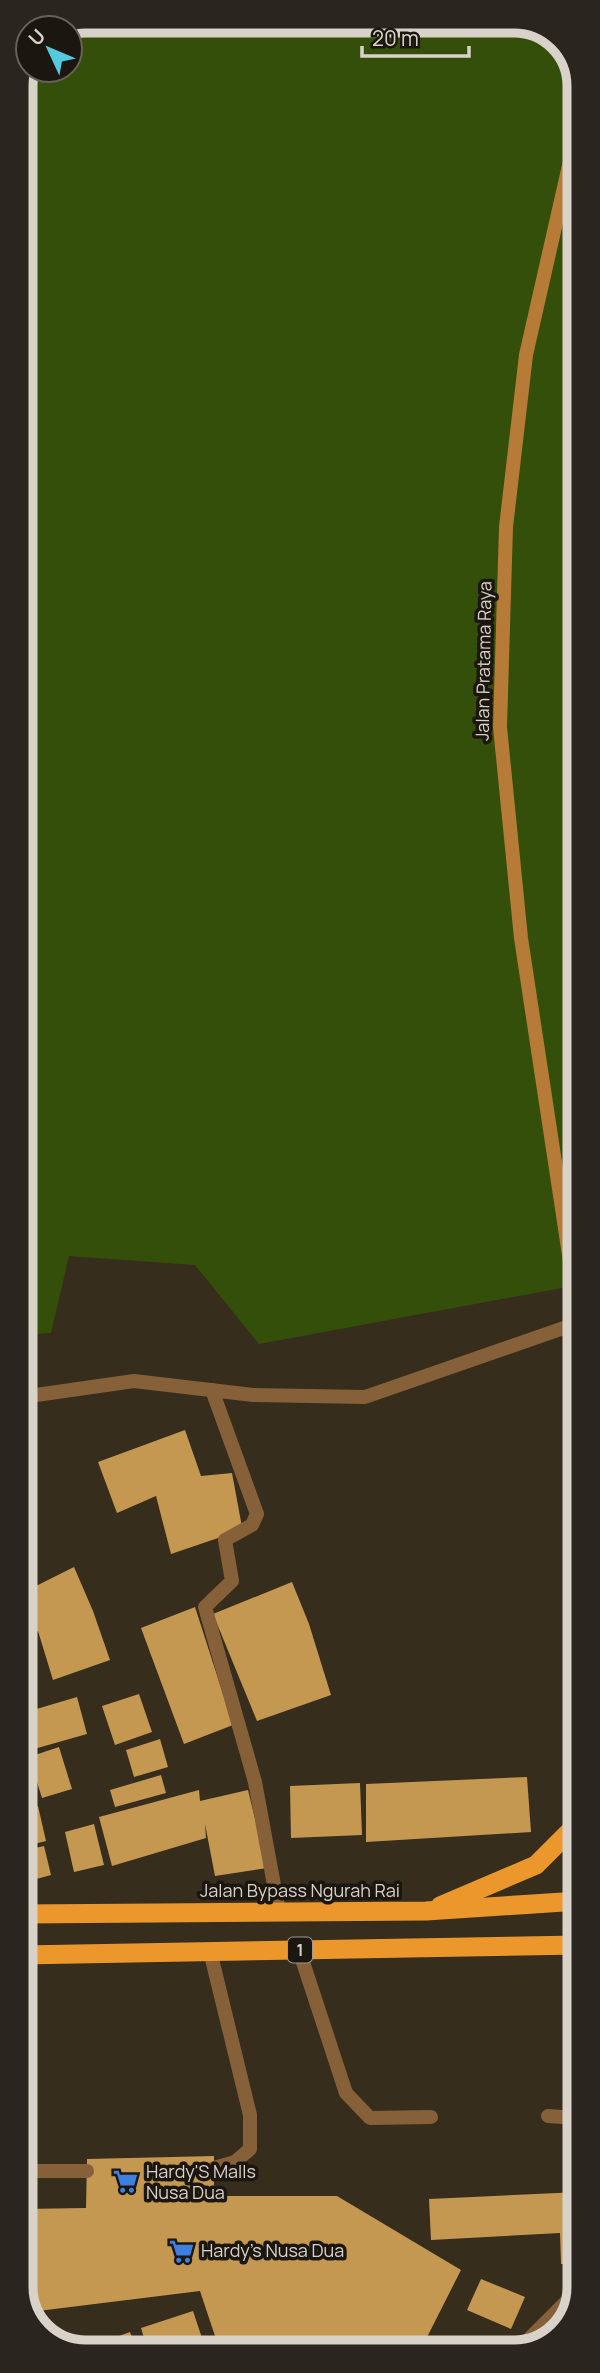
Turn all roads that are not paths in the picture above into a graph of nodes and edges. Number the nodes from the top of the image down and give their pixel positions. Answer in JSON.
{"nodes":[{"id":1,"x":567,"y":174,"type":"edge"},
{"id":2,"x":567,"y":1235,"type":"edge"},
{"id":3,"x":567,"y":1327,"type":"edge"},
{"id":4,"x":212,"y":1390,"type":"junction"},
{"id":5,"x":33,"y":1395,"type":"edge"},
{"id":6,"x":567,"y":1834,"type":"edge"},
{"id":7,"x":567,"y":1902,"type":"edge"},
{"id":8,"x":426,"y":1911,"type":"junction"},
{"id":9,"x":279,"y":1912,"type":"junction"},
{"id":10,"x":33,"y":1914,"type":"edge"},
{"id":11,"x":567,"y":1945,"type":"edge"},
{"id":12,"x":299,"y":1950,"type":"junction"},
{"id":13,"x":210,"y":1951,"type":"junction"},
{"id":14,"x":33,"y":1955,"type":"edge"},
{"id":15,"x":548,"y":2116,"type":"dead end"},
{"id":16,"x":431,"y":2117,"type":"dead end"},
{"id":17,"x":567,"y":2117,"type":"edge"},
{"id":18,"x":214,"y":2168,"type":"dead end"},
{"id":19,"x":33,"y":2171,"type":"edge"},
{"id":20,"x":87,"y":2171,"type":"dead end"},
{"id":21,"x":564,"y":2304,"type":"edge"},
{"id":22,"x":531,"y":2337,"type":"edge"}],
"edges":[{"from":1,"to":2,"type":"main road","name":"Jalan Pratama Raya"},
{"from":3,"to":4,"type":"street"},
{"from":4,"to":5,"type":"street"},
{"from":4,"to":9,"type":"street"},
{"from":6,"to":8,"type":"highway"},
{"from":7,"to":8,"type":"highway","name":"Jalan Bypass Ngurah Rai","number":"1"},
{"from":8,"to":9,"type":"highway","name":"Jalan Bypass Ngurah Rai","number":"1"},
{"from":9,"to":10,"type":"highway","name":"Jalan Bypass Ngurah Rai","number":"1"},
{"from":11,"to":12,"type":"highway","number":"1"},
{"from":12,"to":13,"type":"highway","number":"1"},
{"from":12,"to":16,"type":"street"},
{"from":13,"to":14,"type":"highway","number":"1"},
{"from":13,"to":18,"type":"street"},
{"from":15,"to":17,"type":"street"},
{"from":19,"to":20,"type":"street"},
{"from":21,"to":22,"type":"street"}]}
